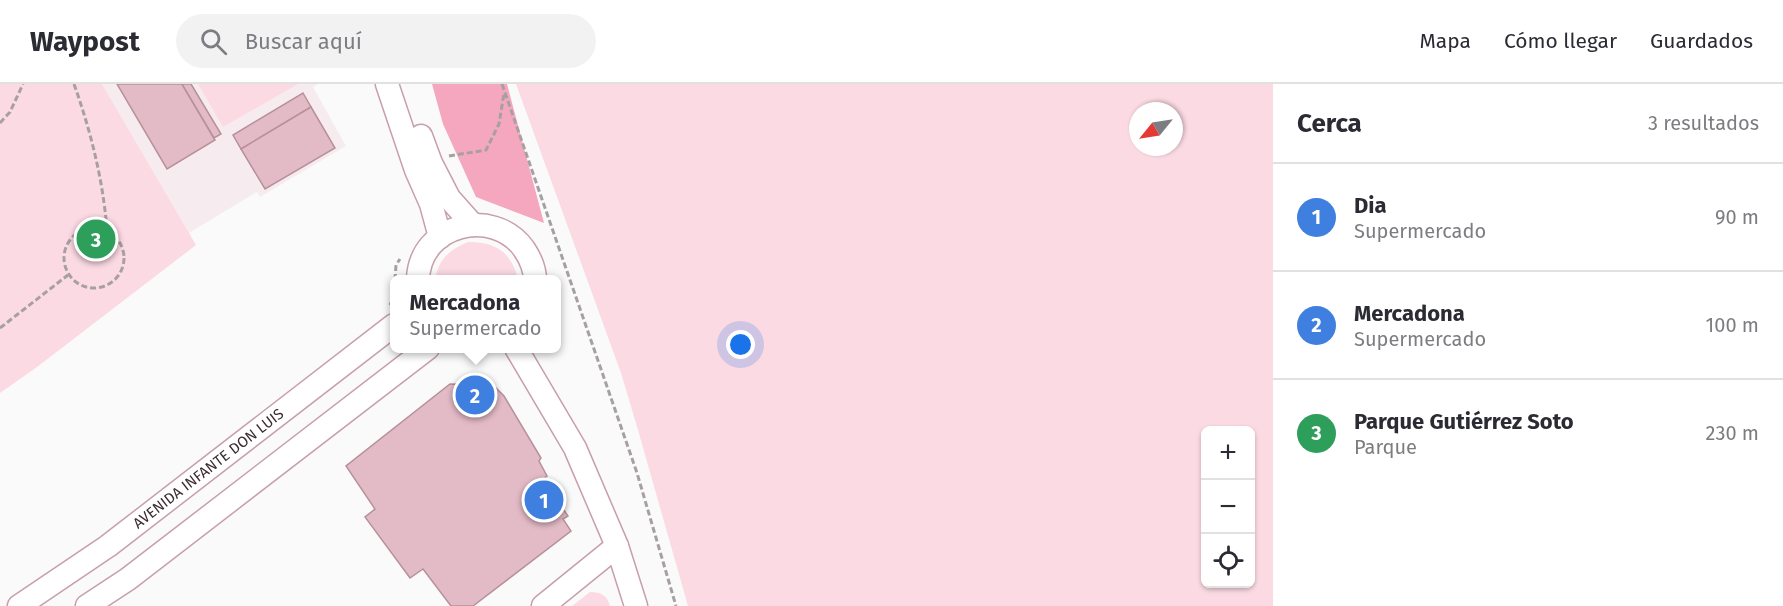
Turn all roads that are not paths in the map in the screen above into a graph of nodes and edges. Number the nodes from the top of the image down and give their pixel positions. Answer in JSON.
{"nodes":[{"id":1,"x":387,"y":84,"type":"edge"},
{"id":2,"x":403,"y":84,"type":"edge"},
{"id":3,"x":473,"y":225,"type":"junction"},
{"id":4,"x":440,"y":237,"type":"junction"},
{"id":5,"x":419,"y":275,"type":"edge"},
{"id":6,"x":534,"y":275,"type":"edge"},
{"id":7,"x":390,"y":328,"type":"edge"},
{"id":8,"x":422,"y":353,"type":"edge"},
{"id":9,"x":519,"y":353,"type":"edge"},
{"id":10,"x":618,"y":546,"type":"junction"},
{"id":11,"x":19,"y":606,"type":"edge"},
{"id":12,"x":87,"y":606,"type":"edge"},
{"id":13,"x":543,"y":606,"type":"edge"},
{"id":14,"x":636,"y":606,"type":"edge"}],
"edges":[{"from":1,"to":4,"type":"street"},
{"from":2,"to":3,"type":"street"},
{"from":3,"to":4,"type":"street"},
{"from":3,"to":6,"type":"street"},
{"from":4,"to":5,"type":"street"},
{"from":7,"to":11,"type":"street","name":"AVENIDA INFANTE DON LUIS"},
{"from":8,"to":12,"type":"street"},
{"from":9,"to":10,"type":"street"},
{"from":10,"to":13,"type":"street"},
{"from":10,"to":14,"type":"street"}]}
